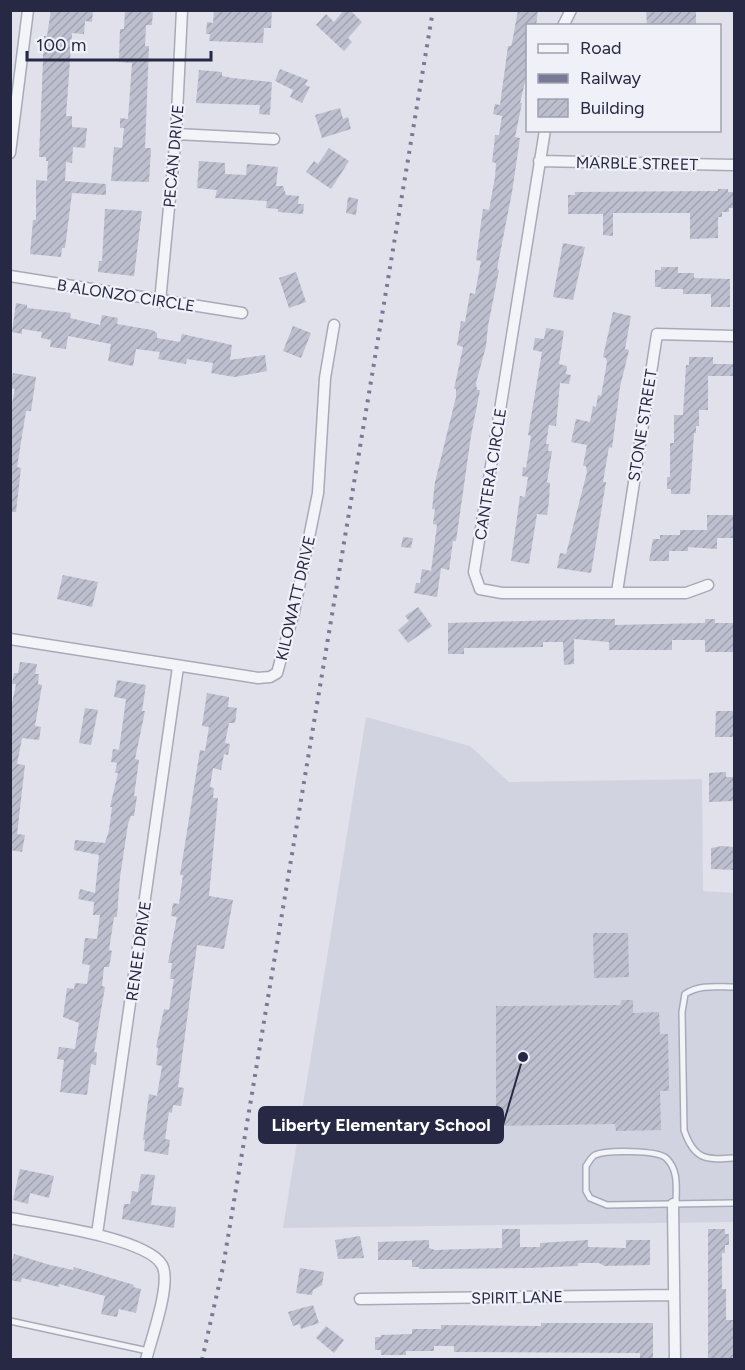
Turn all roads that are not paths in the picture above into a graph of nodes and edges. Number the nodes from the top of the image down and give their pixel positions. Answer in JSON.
{"nodes":[{"id":1,"x":28,"y":10,"type":"edge"},
{"id":2,"x":182,"y":10,"type":"edge"},
{"id":3,"x":571,"y":10,"type":"edge"},
{"id":4,"x":564,"y":24,"type":"edge"},
{"id":5,"x":545,"y":132,"type":"edge"},
{"id":6,"x":176,"y":134,"type":"junction"},
{"id":7,"x":274,"y":139,"type":"dead end"},
{"id":8,"x":10,"y":153,"type":"edge"},
{"id":9,"x":539,"y":161,"type":"junction"},
{"id":10,"x":735,"y":165,"type":"edge"},
{"id":11,"x":10,"y":276,"type":"edge"},
{"id":12,"x":160,"y":302,"type":"junction"},
{"id":13,"x":242,"y":313,"type":"dead end"},
{"id":14,"x":334,"y":325,"type":"dead end"},
{"id":15,"x":735,"y":336,"type":"edge"},
{"id":16,"x":708,"y":585,"type":"dead end"},
{"id":17,"x":617,"y":592,"type":"junction"},
{"id":18,"x":10,"y":639,"type":"edge"},
{"id":19,"x":178,"y":667,"type":"junction"},
{"id":20,"x":735,"y":987,"type":"edge"},
{"id":21,"x":735,"y":1158,"type":"edge"},
{"id":22,"x":735,"y":1203,"type":"edge"},
{"id":23,"x":675,"y":1204,"type":"junction"},
{"id":24,"x":10,"y":1218,"type":"edge"},
{"id":25,"x":97,"y":1234,"type":"junction"},
{"id":26,"x":674,"y":1295,"type":"junction"},
{"id":27,"x":360,"y":1299,"type":"dead end"},
{"id":28,"x":10,"y":1321,"type":"edge"},
{"id":29,"x":147,"y":1355,"type":"edge"},
{"id":30,"x":675,"y":1359,"type":"edge"}],
"edges":[{"from":1,"to":8,"type":"street"},
{"from":2,"to":6,"type":"street","name":"PECAN DRIVE"},
{"from":3,"to":4,"type":"street"},
{"from":5,"to":9,"type":"street","name":"CANTERA CIRCLE"},
{"from":6,"to":7,"type":"street"},
{"from":6,"to":12,"type":"street","name":"PECAN DRIVE"},
{"from":9,"to":10,"type":"street","name":"MARBLE STREET"},
{"from":9,"to":17,"type":"street","name":"CANTERA CIRCLE"},
{"from":11,"to":12,"type":"street","name":"B ALONZO CIRCLE"},
{"from":12,"to":13,"type":"street","name":"B ALONZO CIRCLE"},
{"from":14,"to":19,"type":"street","name":"KILOWATT DRIVE"},
{"from":15,"to":17,"type":"street","name":"STONE STREET"},
{"from":16,"to":17,"type":"street","name":"CANTERA CIRCLE"},
{"from":18,"to":19,"type":"street","name":"KILOWATT DRIVE"},
{"from":19,"to":25,"type":"street","name":"RENEE DRIVE"},
{"from":20,"to":21,"type":"lane"},
{"from":22,"to":23,"type":"lane"},
{"from":23,"to":23,"type":"lane"},
{"from":23,"to":26,"type":"street"},
{"from":24,"to":25,"type":"street"},
{"from":25,"to":29,"type":"street"},
{"from":26,"to":27,"type":"street","name":"SPIRIT LANE"},
{"from":26,"to":30,"type":"street"},
{"from":28,"to":29,"type":"lane"}]}
